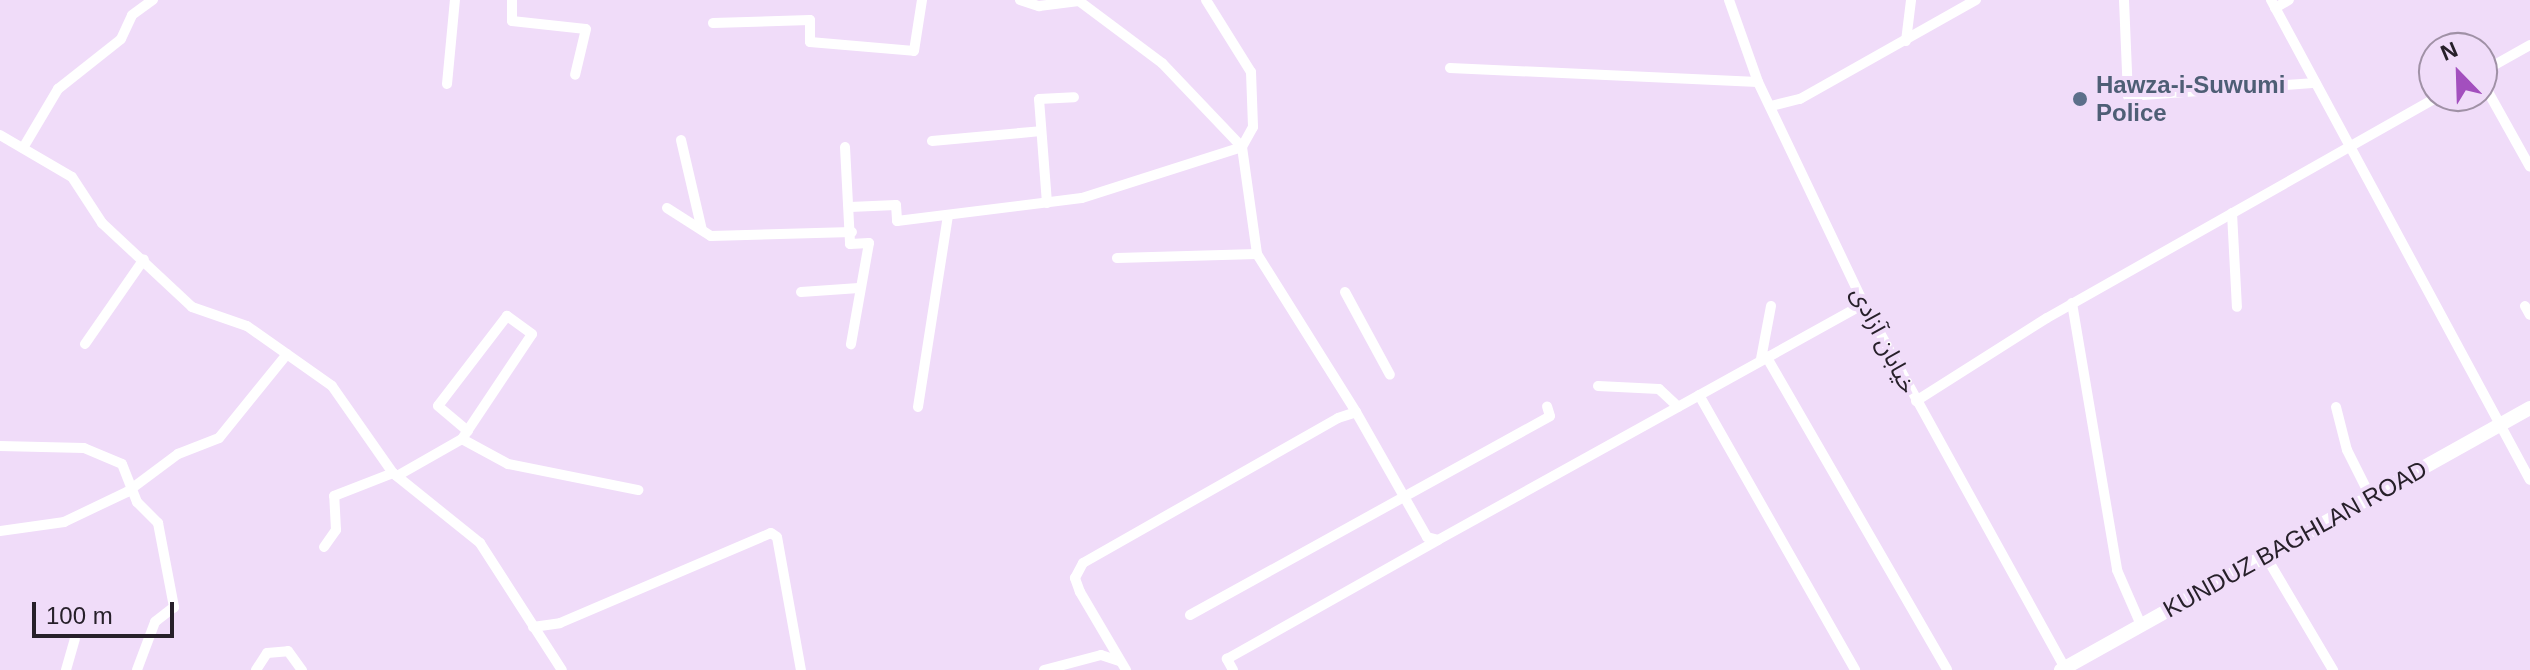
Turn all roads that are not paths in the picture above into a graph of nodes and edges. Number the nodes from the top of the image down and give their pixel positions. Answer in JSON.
{"nodes":[{"id":1,"x":153,"y":0,"type":"edge"},
{"id":2,"x":455,"y":0,"type":"edge"},
{"id":3,"x":512,"y":0,"type":"edge"},
{"id":4,"x":922,"y":0,"type":"edge"},
{"id":5,"x":1020,"y":0,"type":"edge"},
{"id":6,"x":1206,"y":0,"type":"edge"},
{"id":7,"x":1729,"y":0,"type":"edge"},
{"id":8,"x":1911,"y":0,"type":"edge"},
{"id":9,"x":1976,"y":0,"type":"edge"},
{"id":10,"x":2124,"y":0,"type":"edge"},
{"id":11,"x":2289,"y":0,"type":"edge"},
{"id":12,"x":2273,"y":4,"type":"edge"},
{"id":13,"x":713,"y":23,"type":"dead end"},
{"id":14,"x":1906,"y":41,"type":"junction"},
{"id":15,"x":2530,"y":45,"type":"edge"},
{"id":16,"x":2498,"y":63,"type":"edge"},
{"id":17,"x":1450,"y":68,"type":"dead end"},
{"id":18,"x":575,"y":75,"type":"dead end"},
{"id":19,"x":1758,"y":82,"type":"junction"},
{"id":20,"x":2316,"y":83,"type":"junction"},
{"id":21,"x":447,"y":84,"type":"dead end"},
{"id":22,"x":1074,"y":97,"type":"dead end"},
{"id":23,"x":1771,"y":106,"type":"junction"},
{"id":24,"x":2418,"y":108,"type":"edge"},
{"id":25,"x":2498,"y":110,"type":"edge"},
{"id":26,"x":1041,"y":131,"type":"junction"},
{"id":27,"x":0,"y":135,"type":"edge"},
{"id":28,"x":681,"y":140,"type":"dead end"},
{"id":29,"x":932,"y":141,"type":"dead end"},
{"id":30,"x":2350,"y":146,"type":"junction"},
{"id":31,"x":845,"y":147,"type":"dead end"},
{"id":32,"x":1242,"y":147,"type":"junction"},
{"id":33,"x":23,"y":148,"type":"junction"},
{"id":34,"x":2530,"y":167,"type":"edge"},
{"id":35,"x":1047,"y":203,"type":"junction"},
{"id":36,"x":850,"y":207,"type":"junction"},
{"id":37,"x":667,"y":208,"type":"dead end"},
{"id":38,"x":2232,"y":213,"type":"junction"},
{"id":39,"x":948,"y":216,"type":"junction"},
{"id":40,"x":702,"y":230,"type":"junction"},
{"id":41,"x":852,"y":232,"type":"junction"},
{"id":42,"x":1257,"y":254,"type":"junction"},
{"id":43,"x":1117,"y":258,"type":"dead end"},
{"id":44,"x":144,"y":259,"type":"junction"},
{"id":45,"x":859,"y":288,"type":"junction"},
{"id":46,"x":801,"y":292,"type":"dead end"},
{"id":47,"x":1345,"y":292,"type":"dead end"},
{"id":48,"x":2072,"y":303,"type":"junction"},
{"id":49,"x":1864,"y":304,"type":"junction"},
{"id":50,"x":1771,"y":306,"type":"dead end"},
{"id":51,"x":2237,"y":307,"type":"dead end"},
{"id":52,"x":85,"y":344,"type":"dead end"},
{"id":53,"x":851,"y":344,"type":"dead end"},
{"id":54,"x":287,"y":354,"type":"junction"},
{"id":55,"x":1764,"y":358,"type":"junction"},
{"id":56,"x":1390,"y":375,"type":"dead end"},
{"id":57,"x":1598,"y":386,"type":"dead end"},
{"id":58,"x":1699,"y":395,"type":"junction"},
{"id":59,"x":1916,"y":401,"type":"junction"},
{"id":60,"x":1547,"y":406,"type":"dead end"},
{"id":61,"x":918,"y":407,"type":"dead end"},
{"id":62,"x":1678,"y":407,"type":"junction"},
{"id":63,"x":2336,"y":407,"type":"dead end"},
{"id":64,"x":2530,"y":408,"type":"edge"},
{"id":65,"x":1356,"y":412,"type":"junction"},
{"id":66,"x":2500,"y":425,"type":"junction"},
{"id":67,"x":465,"y":435,"type":"junction"},
{"id":68,"x":0,"y":446,"type":"edge"},
{"id":69,"x":395,"y":475,"type":"junction"},
{"id":70,"x":2530,"y":480,"type":"edge"},
{"id":71,"x":133,"y":488,"type":"junction"},
{"id":72,"x":638,"y":490,"type":"dead end"},
{"id":73,"x":2370,"y":496,"type":"junction"},
{"id":74,"x":1406,"y":497,"type":"junction"},
{"id":75,"x":0,"y":531,"type":"edge"},
{"id":76,"x":1438,"y":540,"type":"junction"},
{"id":77,"x":324,"y":547,"type":"dead end"},
{"id":78,"x":2265,"y":555,"type":"junction"},
{"id":79,"x":1190,"y":615,"type":"dead end"},
{"id":80,"x":560,"y":623,"type":"junction"},
{"id":81,"x":2141,"y":625,"type":"junction"},
{"id":82,"x":533,"y":627,"type":"junction"},
{"id":83,"x":1107,"y":637,"type":"junction"},
{"id":84,"x":75,"y":639,"type":"dead end"},
{"id":85,"x":553,"y":653,"type":"junction"},
{"id":86,"x":1101,"y":655,"type":"junction"},
{"id":87,"x":1124,"y":666,"type":"edge"},
{"id":88,"x":2064,"y":669,"type":"edge"},
{"id":89,"x":66,"y":670,"type":"edge"},
{"id":90,"x":137,"y":670,"type":"edge"},
{"id":91,"x":256,"y":670,"type":"edge"},
{"id":92,"x":302,"y":670,"type":"edge"},
{"id":93,"x":562,"y":670,"type":"edge"},
{"id":94,"x":801,"y":670,"type":"edge"},
{"id":95,"x":1044,"y":670,"type":"edge"},
{"id":96,"x":1233,"y":670,"type":"edge"},
{"id":97,"x":1855,"y":670,"type":"edge"},
{"id":98,"x":1947,"y":670,"type":"edge"},
{"id":99,"x":2333,"y":670,"type":"edge"}],
"edges":[{"from":1,"to":33,"type":"street"},
{"from":2,"to":21,"type":"street"},
{"from":3,"to":18,"type":"street"},
{"from":4,"to":13,"type":"street"},
{"from":5,"to":32,"type":"street"},
{"from":6,"to":32,"type":"street"},
{"from":7,"to":19,"type":"street","name":"خیابان آزادی"},
{"from":8,"to":14,"type":"street"},
{"from":9,"to":14,"type":"street"},
{"from":10,"to":20,"type":"street"},
{"from":11,"to":12,"type":"street"},
{"from":12,"to":20,"type":"street"},
{"from":14,"to":23,"type":"street"},
{"from":15,"to":16,"type":"street"},
{"from":17,"to":19,"type":"street"},
{"from":19,"to":23,"type":"street","name":"خیابان آزادی"},
{"from":20,"to":30,"type":"street"},
{"from":22,"to":26,"type":"street"},
{"from":23,"to":49,"type":"street","name":"خیابان آزادی"},
{"from":24,"to":30,"type":"street"},
{"from":25,"to":34,"type":"street"},
{"from":26,"to":29,"type":"street"},
{"from":26,"to":35,"type":"street"},
{"from":27,"to":33,"type":"street"},
{"from":28,"to":40,"type":"street"},
{"from":30,"to":38,"type":"street"},
{"from":30,"to":66,"type":"street"},
{"from":31,"to":36,"type":"street"},
{"from":32,"to":35,"type":"street"},
{"from":32,"to":42,"type":"street"},
{"from":33,"to":44,"type":"street"},
{"from":35,"to":39,"type":"street"},
{"from":36,"to":39,"type":"street"},
{"from":36,"to":41,"type":"street"},
{"from":37,"to":40,"type":"street"},
{"from":38,"to":48,"type":"street"},
{"from":38,"to":51,"type":"street"},
{"from":39,"to":61,"type":"street"},
{"from":40,"to":41,"type":"street"},
{"from":41,"to":45,"type":"street"},
{"from":42,"to":43,"type":"street"},
{"from":42,"to":65,"type":"street"},
{"from":44,"to":52,"type":"street"},
{"from":44,"to":54,"type":"street"},
{"from":45,"to":46,"type":"street"},
{"from":45,"to":53,"type":"street"},
{"from":47,"to":56,"type":"street"},
{"from":48,"to":59,"type":"street"},
{"from":48,"to":81,"type":"street"},
{"from":49,"to":55,"type":"street"},
{"from":49,"to":59,"type":"street","name":"خیابان آزادی"},
{"from":50,"to":55,"type":"street"},
{"from":54,"to":69,"type":"street"},
{"from":54,"to":71,"type":"street"},
{"from":55,"to":58,"type":"street"},
{"from":55,"to":98,"type":"street"},
{"from":57,"to":62,"type":"street"},
{"from":58,"to":62,"type":"street"},
{"from":58,"to":97,"type":"street"},
{"from":59,"to":88,"type":"street","name":"خیابان آزادی"},
{"from":60,"to":74,"type":"street"},
{"from":62,"to":76,"type":"street"},
{"from":63,"to":73,"type":"street"},
{"from":64,"to":66,"type":"highway","name":"KUNDUZ BAGHLAN ROAD"},
{"from":65,"to":74,"type":"street"},
{"from":65,"to":83,"type":"street"},
{"from":66,"to":70,"type":"street"},
{"from":66,"to":73,"type":"highway","name":"KUNDUZ BAGHLAN ROAD"},
{"from":67,"to":67,"type":"street"},
{"from":67,"to":69,"type":"street"},
{"from":67,"to":72,"type":"street"},
{"from":68,"to":71,"type":"street"},
{"from":69,"to":77,"type":"street"},
{"from":69,"to":82,"type":"street"},
{"from":71,"to":75,"type":"street"},
{"from":71,"to":90,"type":"street"},
{"from":73,"to":78,"type":"highway","name":"KUNDUZ BAGHLAN ROAD"},
{"from":74,"to":76,"type":"street"},
{"from":74,"to":79,"type":"street"},
{"from":76,"to":96,"type":"street"},
{"from":78,"to":81,"type":"highway","name":"KUNDUZ BAGHLAN ROAD"},
{"from":78,"to":99,"type":"street"},
{"from":80,"to":82,"type":"street"},
{"from":80,"to":85,"type":"street"},
{"from":80,"to":94,"type":"street"},
{"from":81,"to":88,"type":"highway","name":"KUNDUZ BAGHLAN ROAD"},
{"from":82,"to":85,"type":"street"},
{"from":83,"to":86,"type":"street"},
{"from":83,"to":87,"type":"street"},
{"from":84,"to":89,"type":"street"},
{"from":85,"to":93,"type":"street"},
{"from":86,"to":87,"type":"street"},
{"from":86,"to":95,"type":"street"},
{"from":91,"to":92,"type":"street"}]}
